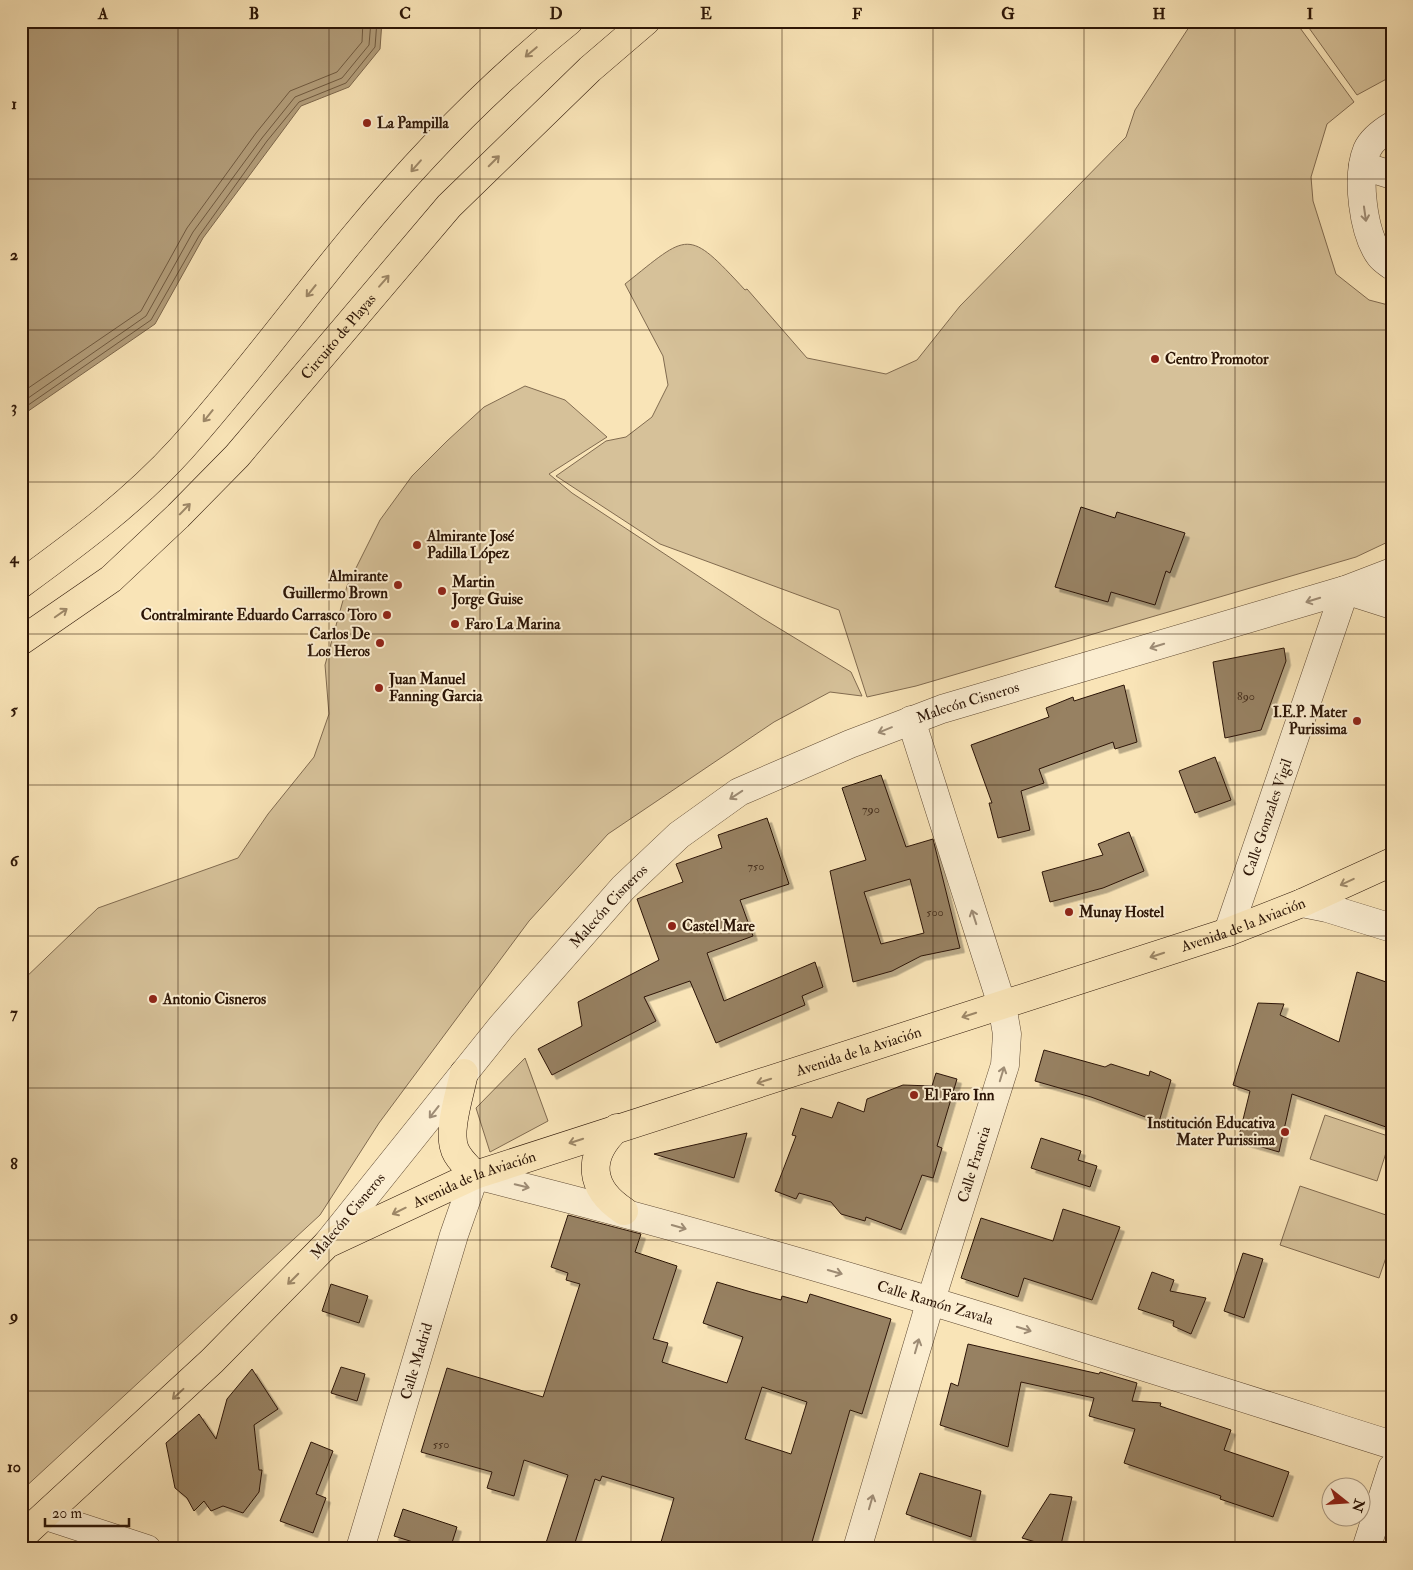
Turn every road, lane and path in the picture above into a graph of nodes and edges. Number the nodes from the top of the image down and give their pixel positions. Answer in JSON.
{"nodes":[{"id":1,"x":569,"y":21,"type":"edge"},
{"id":2,"x":646,"y":21,"type":"edge"},
{"id":3,"x":1392,"y":126,"type":"edge"},
{"id":4,"x":1363,"y":166,"type":"junction"},
{"id":5,"x":1392,"y":175,"type":"edge"},
{"id":6,"x":1392,"y":266,"type":"edge"},
{"id":7,"x":1392,"y":572,"type":"edge"},
{"id":8,"x":21,"y":584,"type":"edge"},
{"id":9,"x":1345,"y":590,"type":"junction"},
{"id":10,"x":1392,"y":605,"type":"edge"},
{"id":11,"x":21,"y":641,"type":"edge"},
{"id":12,"x":911,"y":720,"type":"junction"},
{"id":13,"x":1392,"y":862,"type":"edge"},
{"id":14,"x":1302,"y":903,"type":"junction"},
{"id":15,"x":1392,"y":928,"type":"edge"},
{"id":16,"x":1228,"y":932,"type":"junction"},
{"id":17,"x":1002,"y":1005,"type":"junction"},
{"id":18,"x":464,"y":1073,"type":"junction"},
{"id":19,"x":617,"y":1128,"type":"junction"},
{"id":20,"x":475,"y":1175,"type":"junction"},
{"id":21,"x":624,"y":1211,"type":"junction"},
{"id":22,"x":327,"y":1244,"type":"junction"},
{"id":23,"x":931,"y":1300,"type":"junction"},
{"id":24,"x":1392,"y":1445,"type":"edge"},
{"id":25,"x":1392,"y":1468,"type":"edge"},
{"id":26,"x":46,"y":1516,"type":"junction"},
{"id":27,"x":21,"y":1537,"type":"edge"},
{"id":28,"x":147,"y":1549,"type":"edge"},
{"id":29,"x":360,"y":1549,"type":"edge"},
{"id":30,"x":857,"y":1549,"type":"edge"},
{"id":31,"x":1366,"y":1549,"type":"edge"}],
"edges":[{"from":1,"to":8,"type":"main road","one_way":true},
{"from":11,"to":2,"type":"main road","name":"Circuito de Playas","one_way":true},
{"from":3,"to":4,"type":"street"},
{"from":4,"to":5,"type":"street"},
{"from":4,"to":6,"type":"street","one_way":true},
{"from":7,"to":9,"type":"street","name":"Malecón Cisneros"},
{"from":9,"to":10,"type":"street"},
{"from":9,"to":12,"type":"street","name":"Malecón Cisneros","one_way":true},
{"from":9,"to":16,"type":"street","name":"Calle Gonzales Vigil"},
{"from":17,"to":12,"type":"street","name":"Calle Francia","one_way":true},
{"from":12,"to":18,"type":"street","name":"Malecón Cisneros","one_way":true},
{"from":13,"to":14,"type":"main road","name":"Avenida de la Aviación","one_way":true},
{"from":14,"to":15,"type":"street"},
{"from":14,"to":16,"type":"main road","name":"Avenida de la Aviación"},
{"from":16,"to":17,"type":"main road","name":"Avenida de la Aviación","one_way":true},
{"from":17,"to":19,"type":"main road","name":"Avenida de la Aviación","one_way":true},
{"from":23,"to":17,"type":"street","name":"Calle Francia","one_way":true},
{"from":18,"to":20,"type":"main road"},
{"from":18,"to":22,"type":"street","name":"Malecón Cisneros","one_way":true},
{"from":19,"to":20,"type":"main road","name":"Avenida de la Aviación","one_way":true},
{"from":19,"to":21,"type":"main road"},
{"from":20,"to":21,"type":"street","name":"Calle Ramón Zavala","one_way":true},
{"from":20,"to":22,"type":"main road","name":"Avenida de la Aviación","one_way":true},
{"from":20,"to":29,"type":"street","name":"Calle Madrid"},
{"from":21,"to":23,"type":"street","name":"Calle Ramón Zavala","one_way":true},
{"from":22,"to":26,"type":"main road","name":"Malecón Cisneros","one_way":true},
{"from":23,"to":24,"type":"street","name":"Calle Ramón Zavala","one_way":true},
{"from":30,"to":23,"type":"street","name":"Calle Francia","one_way":true},
{"from":25,"to":31,"type":"street"},
{"from":26,"to":27,"type":"main road","name":"Malecón Cisneros"},
{"from":26,"to":28,"type":"street"}]}
